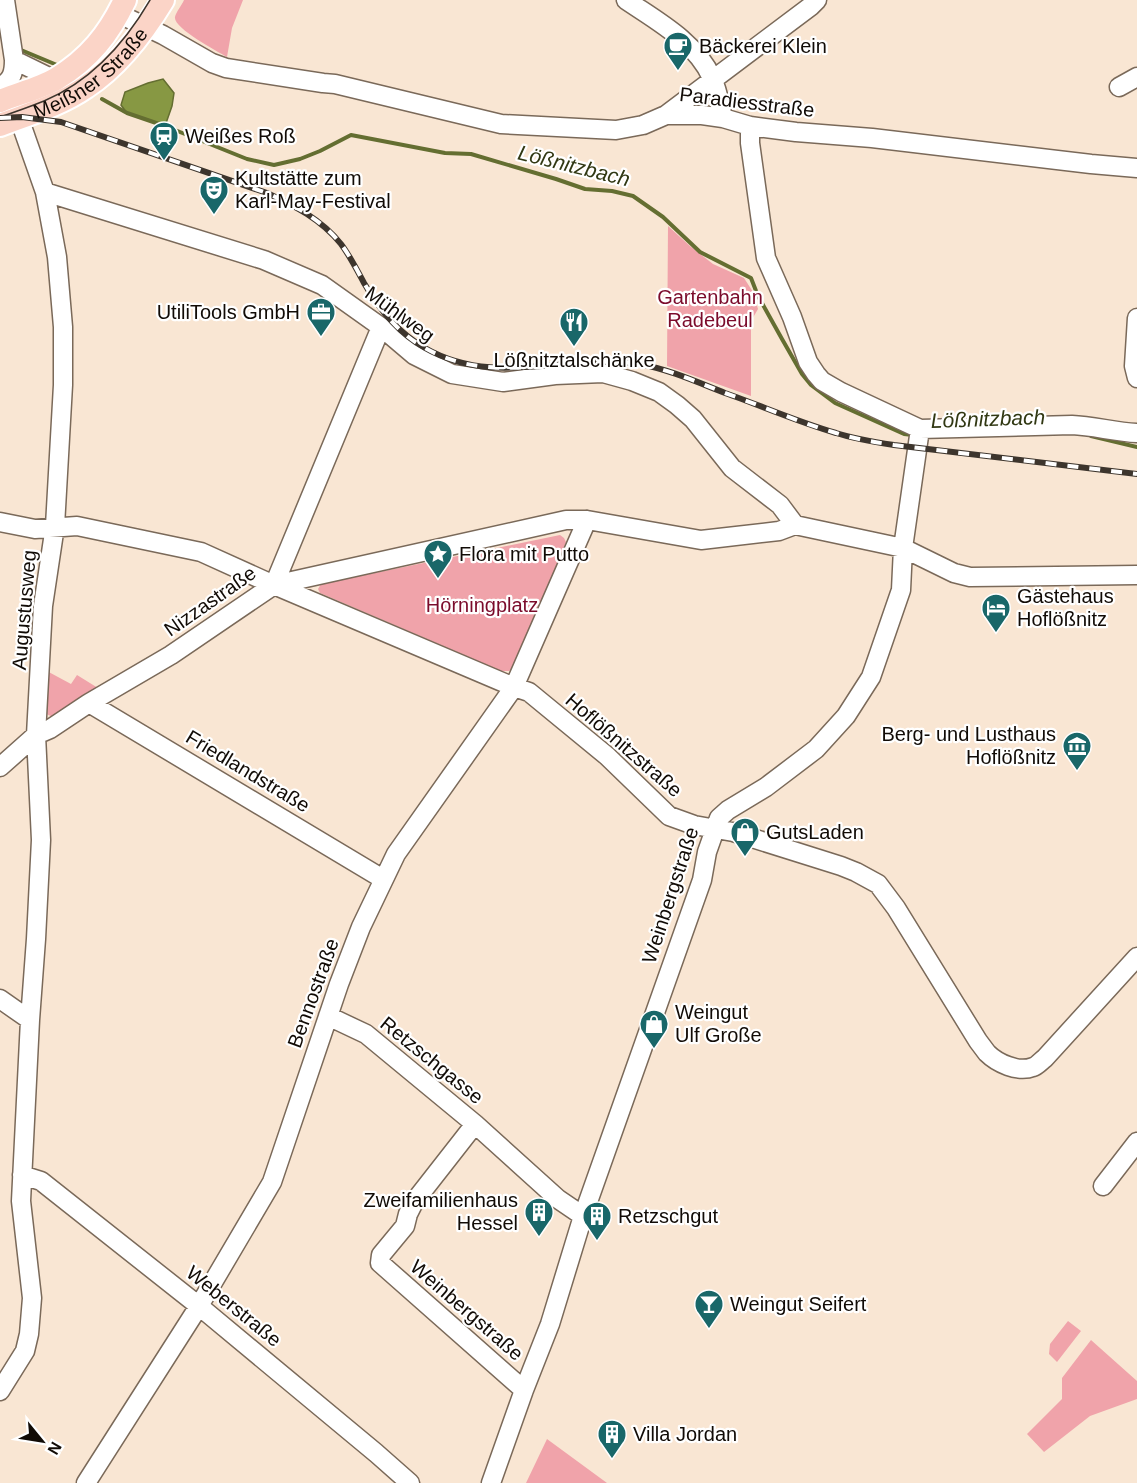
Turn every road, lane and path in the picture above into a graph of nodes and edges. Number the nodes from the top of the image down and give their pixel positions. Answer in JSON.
{"nodes":[{"id":1,"x":5,"y":0,"type":"edge"},
{"id":2,"x":163,"y":0,"type":"edge"},
{"id":3,"x":626,"y":0,"type":"edge"},
{"id":4,"x":817,"y":0,"type":"edge"},
{"id":5,"x":122,"y":7,"type":"edge"},
{"id":6,"x":145,"y":27,"type":"junction"},
{"id":7,"x":14,"y":60,"type":"junction"},
{"id":8,"x":1137,"y":77,"type":"edge"},
{"id":9,"x":713,"y":79,"type":"junction"},
{"id":10,"x":55,"y":80,"type":"junction"},
{"id":11,"x":1119,"y":87,"type":"dead end"},
{"id":12,"x":1,"y":91,"type":"edge"},
{"id":13,"x":666,"y":115,"type":"junction"},
{"id":14,"x":723,"y":118,"type":"junction"},
{"id":15,"x":10,"y":121,"type":"edge"},
{"id":16,"x":750,"y":126,"type":"junction"},
{"id":17,"x":1137,"y":168,"type":"edge"},
{"id":18,"x":45,"y":192,"type":"junction"},
{"id":19,"x":1137,"y":318,"type":"edge"},
{"id":20,"x":381,"y":327,"type":"junction"},
{"id":21,"x":1137,"y":378,"type":"edge"},
{"id":22,"x":920,"y":434,"type":"junction"},
{"id":23,"x":1137,"y":434,"type":"edge"},
{"id":24,"x":587,"y":520,"type":"junction"},
{"id":25,"x":0,"y":522,"type":"edge"},
{"id":26,"x":795,"y":525,"type":"junction"},
{"id":27,"x":55,"y":526,"type":"junction"},
{"id":28,"x":903,"y":548,"type":"junction"},
{"id":29,"x":1137,"y":575,"type":"edge"},
{"id":30,"x":274,"y":585,"type":"junction"},
{"id":31,"x":514,"y":687,"type":"junction"},
{"id":32,"x":89,"y":703,"type":"junction"},
{"id":33,"x":36,"y":735,"type":"junction"},
{"id":34,"x":0,"y":767,"type":"edge"},
{"id":35,"x":715,"y":829,"type":"junction"},
{"id":36,"x":383,"y":879,"type":"junction"},
{"id":37,"x":1137,"y":957,"type":"edge"},
{"id":38,"x":0,"y":999,"type":"edge"},
{"id":39,"x":328,"y":1016,"type":"junction"},
{"id":40,"x":30,"y":1020,"type":"junction"},
{"id":41,"x":475,"y":1124,"type":"junction"},
{"id":42,"x":1137,"y":1142,"type":"edge"},
{"id":43,"x":22,"y":1175,"type":"junction"},
{"id":44,"x":1103,"y":1186,"type":"dead end"},
{"id":45,"x":583,"y":1216,"type":"junction"},
{"id":46,"x":380,"y":1263,"type":"joint"},
{"id":47,"x":199,"y":1306,"type":"junction"},
{"id":48,"x":524,"y":1390,"type":"junction"},
{"id":49,"x":0,"y":1391,"type":"edge"},
{"id":50,"x":86,"y":1483,"type":"edge"},
{"id":51,"x":410,"y":1483,"type":"edge"},
{"id":52,"x":491,"y":1483,"type":"edge"}],
"edges":[{"from":1,"to":7,"type":"street"},
{"from":2,"to":6,"type":"main road","name":"Meißner Straße"},
{"from":3,"to":9,"type":"street"},
{"from":4,"to":9,"type":"street"},
{"from":5,"to":6,"type":"street","name":"Paradiesstraße"},
{"from":5,"to":10,"type":"main road","name":"Meißner Straße"},
{"from":6,"to":13,"type":"street","name":"Paradiesstraße"},
{"from":6,"to":15,"type":"main road","name":"Meißner Straße"},
{"from":7,"to":10,"type":"street"},
{"from":7,"to":12,"type":"street"},
{"from":8,"to":11,"type":"street"},
{"from":9,"to":13,"type":"street"},
{"from":9,"to":14,"type":"street"},
{"from":10,"to":12,"type":"main road","name":"Meißner Straße"},
{"from":13,"to":14,"type":"street","name":"Paradiesstraße"},
{"from":14,"to":16,"type":"street","name":"Paradiesstraße"},
{"from":15,"to":18,"type":"street","name":"Augustusweg"},
{"from":16,"to":17,"type":"street","name":"Paradiesstraße"},
{"from":16,"to":22,"type":"street"},
{"from":18,"to":20,"type":"street","name":"Mühlweg"},
{"from":18,"to":27,"type":"street","name":"Augustusweg"},
{"from":19,"to":21,"type":"street"},
{"from":20,"to":26,"type":"street","name":"Mühlweg"},
{"from":20,"to":30,"type":"street","name":"Nizzastraße"},
{"from":22,"to":23,"type":"street"},
{"from":22,"to":28,"type":"street","name":"Weinbergstraße"},
{"from":24,"to":26,"type":"street"},
{"from":24,"to":30,"type":"street"},
{"from":24,"to":31,"type":"street","name":"Bennostraße"},
{"from":25,"to":27,"type":"street","name":"Hoflößnitzstraße"},
{"from":26,"to":28,"type":"street"},
{"from":27,"to":30,"type":"street","name":"Hoflößnitzstraße"},
{"from":27,"to":33,"type":"street","name":"Augustusweg"},
{"from":28,"to":29,"type":"street"},
{"from":28,"to":35,"type":"street","name":"Weinbergstraße"},
{"from":30,"to":31,"type":"street","name":"Hoflößnitzstraße"},
{"from":30,"to":32,"type":"street","name":"Nizzastraße"},
{"from":31,"to":35,"type":"street","name":"Hoflößnitzstraße"},
{"from":31,"to":36,"type":"street","name":"Bennostraße"},
{"from":32,"to":33,"type":"street","name":"Nizzastraße"},
{"from":32,"to":36,"type":"street","name":"Friedlandstraße"},
{"from":33,"to":34,"type":"street","name":"Nizzastraße"},
{"from":33,"to":40,"type":"street","name":"Augustusweg"},
{"from":35,"to":37,"type":"street","name":"Hoflößnitzstraße"},
{"from":35,"to":45,"type":"street","name":"Weinbergstraße"},
{"from":36,"to":39,"type":"street","name":"Bennostraße"},
{"from":38,"to":40,"type":"street"},
{"from":39,"to":41,"type":"street","name":"Retzschgasse"},
{"from":39,"to":47,"type":"street","name":"Bennostraße"},
{"from":40,"to":43,"type":"street","name":"Augustusweg"},
{"from":41,"to":45,"type":"street","name":"Retzschgasse"},
{"from":41,"to":46,"type":"street","name":"Retzschgasse"},
{"from":42,"to":44,"type":"street"},
{"from":43,"to":47,"type":"street","name":"Weberstraße"},
{"from":43,"to":49,"type":"street","name":"Augustusweg"},
{"from":45,"to":48,"type":"street","name":"Weinbergstraße"},
{"from":46,"to":48,"type":"street","name":"Weinbergstraße"},
{"from":47,"to":50,"type":"street","name":"Bennostraße"},
{"from":47,"to":51,"type":"street","name":"Weberstraße"},
{"from":48,"to":52,"type":"street","name":"Weinbergstraße"}]}
